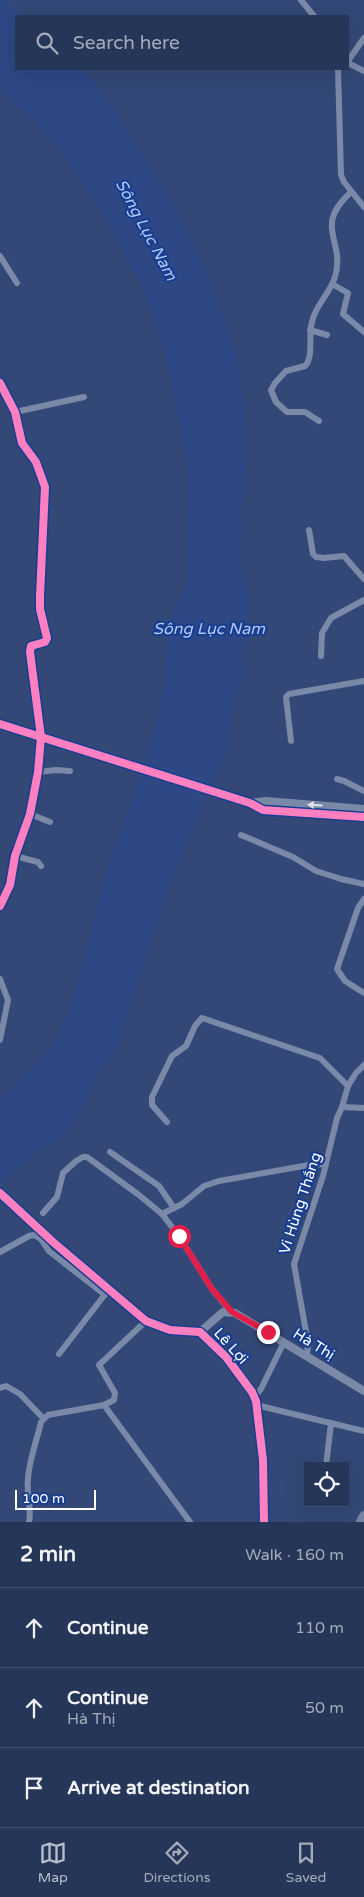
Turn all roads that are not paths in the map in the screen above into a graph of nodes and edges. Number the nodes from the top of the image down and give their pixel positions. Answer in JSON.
{"nodes":[{"id":1,"x":301,"y":0,"type":"edge"},
{"id":2,"x":313,"y":15,"type":"edge"},
{"id":3,"x":364,"y":38,"type":"edge"},
{"id":4,"x":349,"y":60,"type":"edge"},
{"id":5,"x":349,"y":63,"type":"edge"},
{"id":6,"x":338,"y":70,"type":"edge"},
{"id":7,"x":364,"y":71,"type":"edge"},
{"id":8,"x":351,"y":192,"type":"junction"},
{"id":9,"x":364,"y":207,"type":"edge"},
{"id":10,"x":0,"y":256,"type":"edge"},
{"id":11,"x":7,"y":266,"type":"junction"},
{"id":12,"x":0,"y":269,"type":"edge"},
{"id":13,"x":17,"y":283,"type":"dead end"},
{"id":14,"x":332,"y":284,"type":"junction"},
{"id":15,"x":310,"y":330,"type":"junction"},
{"id":16,"x":364,"y":332,"type":"edge"},
{"id":17,"x":327,"y":335,"type":"dead end"},
{"id":18,"x":0,"y":383,"type":"edge"},
{"id":19,"x":84,"y":397,"type":"dead end"},
{"id":20,"x":15,"y":412,"type":"junction"},
{"id":21,"x":319,"y":421,"type":"dead end"},
{"id":22,"x":309,"y":530,"type":"dead end"},
{"id":23,"x":364,"y":579,"type":"edge"},
{"id":24,"x":364,"y":600,"type":"edge"},
{"id":25,"x":321,"y":656,"type":"dead end"},
{"id":26,"x":364,"y":680,"type":"edge"},
{"id":27,"x":0,"y":724,"type":"edge"},
{"id":28,"x":41,"y":737,"type":"junction"},
{"id":29,"x":291,"y":741,"type":"dead end"},
{"id":30,"x":70,"y":771,"type":"dead end"},
{"id":31,"x":38,"y":772,"type":"junction"},
{"id":32,"x":337,"y":779,"type":"dead end"},
{"id":33,"x":364,"y":791,"type":"edge"},
{"id":34,"x":250,"y":803,"type":"junction"},
{"id":35,"x":364,"y":809,"type":"edge"},
{"id":36,"x":30,"y":814,"type":"junction"},
{"id":37,"x":364,"y":817,"type":"edge"},
{"id":38,"x":50,"y":822,"type":"dead end"},
{"id":39,"x":241,"y":835,"type":"dead end"},
{"id":40,"x":15,"y":856,"type":"junction"},
{"id":41,"x":41,"y":866,"type":"dead end"},
{"id":42,"x":364,"y":884,"type":"edge"},
{"id":43,"x":364,"y":899,"type":"edge"},
{"id":44,"x":0,"y":906,"type":"edge"},
{"id":45,"x":0,"y":979,"type":"edge"},
{"id":46,"x":364,"y":993,"type":"edge"},
{"id":47,"x":0,"y":1040,"type":"edge"},
{"id":48,"x":364,"y":1065,"type":"edge"},
{"id":49,"x":348,"y":1086,"type":"junction"},
{"id":50,"x":342,"y":1107,"type":"junction"},
{"id":51,"x":364,"y":1108,"type":"edge"},
{"id":52,"x":167,"y":1122,"type":"dead end"},
{"id":53,"x":110,"y":1152,"type":"dead end"},
{"id":54,"x":326,"y":1164,"type":"junction"},
{"id":55,"x":0,"y":1193,"type":"edge"},
{"id":56,"x":174,"y":1208,"type":"junction"},
{"id":57,"x":43,"y":1213,"type":"dead end"},
{"id":58,"x":162,"y":1214,"type":"junction"},
{"id":59,"x":0,"y":1252,"type":"edge"},
{"id":60,"x":107,"y":1292,"type":"junction"},
{"id":61,"x":232,"y":1312,"type":"junction"},
{"id":62,"x":146,"y":1321,"type":"junction"},
{"id":63,"x":200,"y":1332,"type":"junction"},
{"id":64,"x":284,"y":1342,"type":"junction"},
{"id":65,"x":60,"y":1354,"type":"dead end"},
{"id":66,"x":307,"y":1355,"type":"junction"},
{"id":67,"x":0,"y":1388,"type":"edge"},
{"id":68,"x":364,"y":1391,"type":"edge"},
{"id":69,"x":254,"y":1397,"type":"junction"},
{"id":70,"x":256,"y":1404,"type":"junction"},
{"id":71,"x":104,"y":1405,"type":"junction"},
{"id":72,"x":43,"y":1418,"type":"junction"},
{"id":73,"x":331,"y":1423,"type":"junction"},
{"id":74,"x":364,"y":1432,"type":"edge"},
{"id":75,"x":326,"y":1462,"type":"edge"},
{"id":76,"x":364,"y":1516,"type":"edge"},
{"id":77,"x":29,"y":1522,"type":"edge"},
{"id":78,"x":190,"y":1522,"type":"edge"},
{"id":79,"x":264,"y":1522,"type":"edge"},
{"id":80,"x":361,"y":1522,"type":"edge"}],
"edges":[{"from":1,"to":2,"type":"street"},
{"from":3,"to":4,"type":"street"},
{"from":5,"to":7,"type":"street"},
{"from":6,"to":8,"type":"street"},
{"from":8,"to":9,"type":"street"},
{"from":8,"to":14,"type":"street"},
{"from":10,"to":11,"type":"street"},
{"from":11,"to":12,"type":"street"},
{"from":11,"to":13,"type":"street"},
{"from":14,"to":15,"type":"street"},
{"from":14,"to":16,"type":"street"},
{"from":15,"to":17,"type":"street"},
{"from":15,"to":21,"type":"street"},
{"from":18,"to":20,"type":"street"},
{"from":19,"to":20,"type":"street"},
{"from":20,"to":28,"type":"street"},
{"from":22,"to":23,"type":"street"},
{"from":24,"to":25,"type":"street"},
{"from":26,"to":29,"type":"street"},
{"from":27,"to":28,"type":"street"},
{"from":28,"to":31,"type":"street"},
{"from":28,"to":34,"type":"street"},
{"from":30,"to":31,"type":"street"},
{"from":31,"to":36,"type":"street"},
{"from":32,"to":33,"type":"street"},
{"from":35,"to":34,"type":"street","one_way":true},
{"from":34,"to":37,"type":"street"},
{"from":36,"to":38,"type":"street"},
{"from":36,"to":40,"type":"street"},
{"from":39,"to":42,"type":"street"},
{"from":40,"to":41,"type":"street"},
{"from":40,"to":44,"type":"street"},
{"from":43,"to":46,"type":"street"},
{"from":45,"to":47,"type":"street"},
{"from":48,"to":49,"type":"street","name":"Vi Hùng Thắng"},
{"from":49,"to":50,"type":"street","name":"Vi Hùng Thắng"},
{"from":49,"to":52,"type":"street"},
{"from":50,"to":51,"type":"street"},
{"from":50,"to":54,"type":"street","name":"Vi Hùng Thắng"},
{"from":53,"to":56,"type":"street"},
{"from":54,"to":56,"type":"street"},
{"from":54,"to":66,"type":"street","name":"Vi Hùng Thắng"},
{"from":55,"to":60,"type":"street","name":"Lê Lợi"},
{"from":56,"to":58,"type":"street"},
{"from":57,"to":58,"type":"street"},
{"from":58,"to":61,"type":"street"},
{"from":59,"to":60,"type":"street"},
{"from":60,"to":62,"type":"street","name":"Lê Lợi"},
{"from":60,"to":65,"type":"street"},
{"from":61,"to":63,"type":"street"},
{"from":61,"to":64,"type":"street","name":"Hà Thị"},
{"from":62,"to":63,"type":"street","name":"Lê Lợi"},
{"from":62,"to":71,"type":"street"},
{"from":63,"to":69,"type":"street","name":"Lê Lợi"},
{"from":64,"to":66,"type":"street","name":"Hà Thị"},
{"from":64,"to":69,"type":"street"},
{"from":66,"to":68,"type":"street","name":"Hà Thị"},
{"from":67,"to":72,"type":"street"},
{"from":69,"to":70,"type":"street","name":"Lê Lợi"},
{"from":70,"to":73,"type":"street"},
{"from":70,"to":79,"type":"street","name":"Lê Lợi"},
{"from":71,"to":72,"type":"street"},
{"from":71,"to":78,"type":"street"},
{"from":72,"to":77,"type":"street"},
{"from":73,"to":74,"type":"street"},
{"from":73,"to":75,"type":"street"},
{"from":76,"to":80,"type":"highway"}]}
